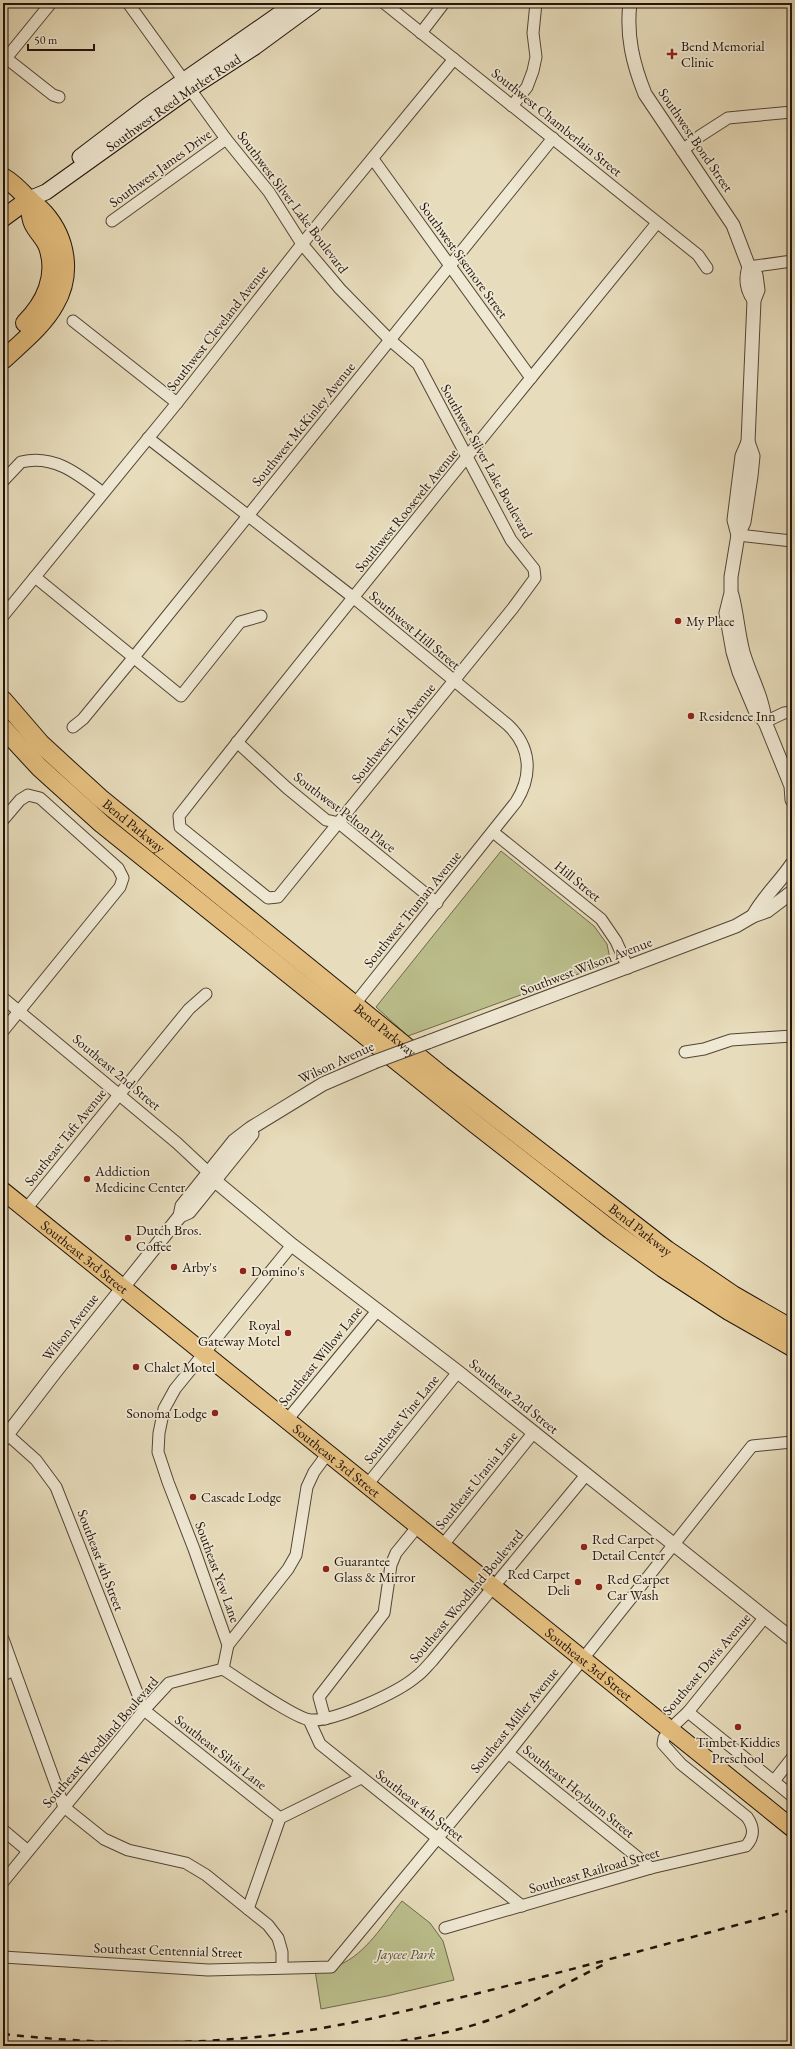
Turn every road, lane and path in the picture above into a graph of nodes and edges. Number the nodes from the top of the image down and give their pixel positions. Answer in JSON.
{"nodes":[{"id":1,"x":51,"y":3,"type":"edge"},
{"id":2,"x":128,"y":3,"type":"edge"},
{"id":3,"x":296,"y":3,"type":"edge"},
{"id":4,"x":315,"y":3,"type":"edge"},
{"id":5,"x":384,"y":3,"type":"edge"},
{"id":6,"x":444,"y":3,"type":"edge"},
{"id":7,"x":536,"y":3,"type":"edge"},
{"id":8,"x":630,"y":3,"type":"edge"},
{"id":9,"x":421,"y":33,"type":"junction"},
{"id":10,"x":454,"y":59,"type":"junction"},
{"id":11,"x":5,"y":60,"type":"edge"},
{"id":12,"x":187,"y":84,"type":"junction"},
{"id":13,"x":59,"y":97,"type":"dead end"},
{"id":14,"x":512,"y":106,"type":"junction"},
{"id":15,"x":792,"y":112,"type":"edge"},
{"id":16,"x":226,"y":138,"type":"junction"},
{"id":17,"x":553,"y":138,"type":"junction"},
{"id":18,"x":682,"y":151,"type":"junction"},
{"id":19,"x":373,"y":159,"type":"junction"},
{"id":20,"x":3,"y":177,"type":"edge"},
{"id":21,"x":29,"y":199,"type":"junction"},
{"id":22,"x":3,"y":218,"type":"edge"},
{"id":23,"x":112,"y":221,"type":"dead end"},
{"id":24,"x":656,"y":223,"type":"junction"},
{"id":25,"x":302,"y":244,"type":"junction"},
{"id":26,"x":792,"y":261,"type":"edge"},
{"id":27,"x":449,"y":266,"type":"junction"},
{"id":28,"x":750,"y":267,"type":"junction"},
{"id":29,"x":707,"y":268,"type":"dead end"},
{"id":30,"x":73,"y":321,"type":"dead end"},
{"id":31,"x":390,"y":340,"type":"junction"},
{"id":32,"x":3,"y":344,"type":"edge"},
{"id":33,"x":3,"y":360,"type":"edge"},
{"id":34,"x":531,"y":378,"type":"junction"},
{"id":35,"x":177,"y":403,"type":"junction"},
{"id":36,"x":148,"y":438,"type":"junction"},
{"id":37,"x":468,"y":456,"type":"junction"},
{"id":38,"x":3,"y":481,"type":"edge"},
{"id":39,"x":103,"y":493,"type":"junction"},
{"id":40,"x":248,"y":516,"type":"junction"},
{"id":41,"x":738,"y":535,"type":"junction"},
{"id":42,"x":792,"y":541,"type":"edge"},
{"id":43,"x":35,"y":577,"type":"junction"},
{"id":44,"x":535,"y":578,"type":"joint"},
{"id":45,"x":354,"y":598,"type":"junction"},
{"id":46,"x":3,"y":616,"type":"edge"},
{"id":47,"x":261,"y":616,"type":"dead end"},
{"id":48,"x":134,"y":657,"type":"junction"},
{"id":49,"x":454,"y":681,"type":"junction"},
{"id":50,"x":3,"y":700,"type":"edge"},
{"id":51,"x":792,"y":712,"type":"edge"},
{"id":52,"x":765,"y":722,"type":"junction"},
{"id":53,"x":73,"y":727,"type":"dead end"},
{"id":54,"x":3,"y":728,"type":"edge"},
{"id":55,"x":237,"y":742,"type":"junction"},
{"id":56,"x":792,"y":786,"type":"edge"},
{"id":57,"x":792,"y":800,"type":"edge"},
{"id":58,"x":3,"y":820,"type":"edge"},
{"id":59,"x":339,"y":823,"type":"junction"},
{"id":60,"x":493,"y":832,"type":"junction"},
{"id":61,"x":792,"y":864,"type":"edge"},
{"id":62,"x":792,"y":892,"type":"edge"},
{"id":63,"x":268,"y":898,"type":"joint"},
{"id":64,"x":437,"y":903,"type":"junction"},
{"id":65,"x":754,"y":916,"type":"junction"},
{"id":66,"x":628,"y":968,"type":"junction"},
{"id":67,"x":206,"y":994,"type":"dead end"},
{"id":68,"x":3,"y":998,"type":"edge"},
{"id":69,"x":354,"y":1005,"type":"junction"},
{"id":70,"x":19,"y":1012,"type":"junction"},
{"id":71,"x":3,"y":1031,"type":"edge"},
{"id":72,"x":792,"y":1036,"type":"edge"},
{"id":73,"x":428,"y":1042,"type":"joint"},
{"id":74,"x":684,"y":1052,"type":"dead end"},
{"id":75,"x":118,"y":1095,"type":"junction"},
{"id":76,"x":212,"y":1176,"type":"junction"},
{"id":77,"x":3,"y":1191,"type":"edge"},
{"id":78,"x":26,"y":1209,"type":"junction"},
{"id":79,"x":292,"y":1245,"type":"junction"},
{"id":80,"x":122,"y":1287,"type":"junction"},
{"id":81,"x":377,"y":1311,"type":"junction"},
{"id":82,"x":792,"y":1329,"type":"edge"},
{"id":83,"x":792,"y":1347,"type":"edge"},
{"id":84,"x":204,"y":1354,"type":"junction"},
{"id":85,"x":458,"y":1372,"type":"junction"},
{"id":86,"x":287,"y":1420,"type":"junction"},
{"id":87,"x":534,"y":1432,"type":"junction"},
{"id":88,"x":5,"y":1438,"type":"edge"},
{"id":89,"x":792,"y":1442,"type":"edge"},
{"id":90,"x":328,"y":1453,"type":"junction"},
{"id":91,"x":586,"y":1475,"type":"junction"},
{"id":92,"x":368,"y":1485,"type":"junction"},
{"id":93,"x":418,"y":1526,"type":"junction"},
{"id":94,"x":675,"y":1544,"type":"junction"},
{"id":95,"x":442,"y":1546,"type":"junction"},
{"id":96,"x":493,"y":1587,"type":"junction"},
{"id":97,"x":765,"y":1617,"type":"junction"},
{"id":98,"x":3,"y":1639,"type":"edge"},
{"id":99,"x":792,"y":1639,"type":"edge"},
{"id":100,"x":228,"y":1645,"type":"junction"},
{"id":101,"x":582,"y":1659,"type":"junction"},
{"id":102,"x":223,"y":1669,"type":"junction"},
{"id":103,"x":14,"y":1670,"type":"junction"},
{"id":104,"x":3,"y":1675,"type":"edge"},
{"id":105,"x":144,"y":1710,"type":"junction"},
{"id":106,"x":688,"y":1712,"type":"junction"},
{"id":107,"x":325,"y":1719,"type":"junction"},
{"id":108,"x":309,"y":1720,"type":"junction"},
{"id":109,"x":670,"y":1729,"type":"junction"},
{"id":110,"x":508,"y":1753,"type":"junction"},
{"id":111,"x":792,"y":1758,"type":"edge"},
{"id":112,"x":361,"y":1778,"type":"junction"},
{"id":113,"x":774,"y":1781,"type":"junction"},
{"id":114,"x":792,"y":1796,"type":"edge"},
{"id":115,"x":64,"y":1807,"type":"junction"},
{"id":116,"x":280,"y":1818,"type":"junction"},
{"id":117,"x":792,"y":1828,"type":"edge"},
{"id":118,"x":3,"y":1830,"type":"edge"},
{"id":119,"x":438,"y":1838,"type":"junction"},
{"id":120,"x":28,"y":1851,"type":"junction"},
{"id":121,"x":651,"y":1868,"type":"junction"},
{"id":122,"x":3,"y":1882,"type":"edge"},
{"id":123,"x":522,"y":1906,"type":"junction"},
{"id":124,"x":248,"y":1909,"type":"junction"},
{"id":125,"x":446,"y":1928,"type":"dead end"},
{"id":126,"x":3,"y":1957,"type":"edge"},
{"id":127,"x":282,"y":1967,"type":"junction"},
{"id":128,"x":331,"y":1967,"type":"joint"}],
"edges":[{"from":1,"to":11,"type":"street"},
{"from":2,"to":12,"type":"street","name":"Southwest Silver Lake Boulevard"},
{"from":3,"to":12,"type":"main road","name":"Southwest Reed Market Road"},
{"from":4,"to":12,"type":"main road","name":"Southwest Reed Market Road"},
{"from":5,"to":9,"type":"street","name":"Southwest Chamberlain Street"},
{"from":6,"to":9,"type":"street"},
{"from":7,"to":14,"type":"street"},
{"from":8,"to":18,"type":"street","name":"Southwest Bond Street"},
{"from":9,"to":10,"type":"street","name":"Southwest Chamberlain Street"},
{"from":10,"to":14,"type":"street","name":"Southwest Chamberlain Street"},
{"from":10,"to":19,"type":"street","name":"Southwest Cleveland Avenue"},
{"from":11,"to":13,"type":"street"},
{"from":12,"to":16,"type":"street","name":"Southwest Silver Lake Boulevard"},
{"from":12,"to":21,"type":"main road","name":"Southwest Reed Market Road"},
{"from":14,"to":17,"type":"street","name":"Southwest Chamberlain Street"},
{"from":15,"to":18,"type":"street"},
{"from":16,"to":23,"type":"street","name":"Southwest James Drive"},
{"from":16,"to":25,"type":"street","name":"Southwest Silver Lake Boulevard"},
{"from":17,"to":24,"type":"street","name":"Southwest Chamberlain Street"},
{"from":17,"to":27,"type":"street","name":"Southwest McKinley Avenue"},
{"from":18,"to":28,"type":"street","name":"Southwest Bond Street"},
{"from":19,"to":25,"type":"street","name":"Southwest Cleveland Avenue"},
{"from":19,"to":27,"type":"street","name":"Southwest Sisemore Street"},
{"from":20,"to":21,"type":"highway"},
{"from":21,"to":22,"type":"main road","name":"Southwest Reed Market Road"},
{"from":21,"to":32,"type":"highway"},
{"from":21,"to":33,"type":"highway"},
{"from":24,"to":29,"type":"street","name":"Southwest Chamberlain Street"},
{"from":24,"to":34,"type":"street","name":"Southwest Roosevelt Avenue"},
{"from":25,"to":31,"type":"street","name":"Southwest Silver Lake Boulevard"},
{"from":25,"to":35,"type":"street","name":"Southwest Cleveland Avenue"},
{"from":26,"to":28,"type":"street"},
{"from":27,"to":31,"type":"street","name":"Southwest McKinley Avenue"},
{"from":27,"to":34,"type":"street","name":"Southwest Sisemore Street"},
{"from":28,"to":41,"type":"street","name":"Southwest Bond Street"},
{"from":30,"to":35,"type":"street"},
{"from":31,"to":37,"type":"street","name":"Southwest Silver Lake Boulevard"},
{"from":31,"to":40,"type":"street","name":"Southwest McKinley Avenue"},
{"from":34,"to":37,"type":"street","name":"Southwest Roosevelt Avenue"},
{"from":35,"to":36,"type":"street","name":"Southwest Cleveland Avenue"},
{"from":36,"to":39,"type":"street","name":"Southwest Cleveland Avenue"},
{"from":36,"to":40,"type":"street","name":"Southwest Hill Street"},
{"from":37,"to":44,"type":"street","name":"Southwest Silver Lake Boulevard"},
{"from":37,"to":45,"type":"street","name":"Southwest Roosevelt Avenue"},
{"from":38,"to":39,"type":"street"},
{"from":39,"to":43,"type":"street","name":"Southwest Cleveland Avenue"},
{"from":40,"to":45,"type":"street","name":"Southwest Hill Street"},
{"from":40,"to":48,"type":"street","name":"Southwest McKinley Avenue"},
{"from":41,"to":42,"type":"street"},
{"from":41,"to":52,"type":"street","name":"Southwest Bond Street"},
{"from":43,"to":46,"type":"street","name":"Southwest Cleveland Avenue"},
{"from":43,"to":48,"type":"street"},
{"from":44,"to":49,"type":"street","name":"Southwest Taft Avenue"},
{"from":45,"to":49,"type":"street","name":"Southwest Hill Street"},
{"from":45,"to":55,"type":"street","name":"Southwest Roosevelt Avenue"},
{"from":47,"to":48,"type":"street"},
{"from":48,"to":53,"type":"street","name":"Southwest McKinley Avenue"},
{"from":49,"to":59,"type":"street","name":"Southwest Taft Avenue"},
{"from":49,"to":60,"type":"street","name":"Southwest Hill Street"},
{"from":50,"to":69,"type":"highway","name":"Bend Parkway"},
{"from":51,"to":52,"type":"street"},
{"from":52,"to":56,"type":"street","name":"Southwest Bond Street"},
{"from":54,"to":83,"type":"highway","name":"Bend Parkway"},
{"from":55,"to":59,"type":"street","name":"Southwest Pelton Place"},
{"from":55,"to":63,"type":"street","name":"Southwest Roosevelt Avenue"},
{"from":56,"to":57,"type":"street","name":"Southwest Bond Street"},
{"from":58,"to":70,"type":"street"},
{"from":59,"to":63,"type":"street","name":"Southwest Taft Avenue"},
{"from":59,"to":64,"type":"street","name":"Southwest Pelton Place"},
{"from":60,"to":64,"type":"street","name":"Southwest Truman Avenue"},
{"from":60,"to":66,"type":"street","name":"Hill Street"},
{"from":61,"to":65,"type":"street","name":"Southwest Wilson Avenue"},
{"from":62,"to":65,"type":"street","name":"Southwest Wilson Avenue"},
{"from":64,"to":69,"type":"street","name":"Southwest Truman Avenue"},
{"from":65,"to":66,"type":"street","name":"Southwest Wilson Avenue"},
{"from":66,"to":73,"type":"street","name":"Southwest Wilson Avenue"},
{"from":67,"to":75,"type":"street","name":"Southeast Taft Avenue"},
{"from":68,"to":70,"type":"street","name":"Southeast 2nd Street"},
{"from":69,"to":82,"type":"highway","name":"Bend Parkway"},
{"from":70,"to":71,"type":"street"},
{"from":70,"to":75,"type":"street","name":"Southeast 2nd Street"},
{"from":72,"to":74,"type":"street"},
{"from":73,"to":76,"type":"street","name":"Wilson Avenue","bridge":true},
{"from":75,"to":76,"type":"street","name":"Southeast 2nd Street"},
{"from":75,"to":78,"type":"street","name":"Southeast Taft Avenue"},
{"from":76,"to":79,"type":"street","name":"Southeast 2nd Street"},
{"from":76,"to":80,"type":"street","name":"Wilson Avenue"},
{"from":77,"to":78,"type":"main road","name":"Southeast 3rd Street"},
{"from":78,"to":80,"type":"main road","name":"Southeast 3rd Street"},
{"from":79,"to":81,"type":"street","name":"Southeast 2nd Street"},
{"from":79,"to":84,"type":"street","name":"Southeast Yew Lane"},
{"from":80,"to":84,"type":"main road","name":"Southeast 3rd Street"},
{"from":80,"to":88,"type":"street","name":"Wilson Avenue"},
{"from":81,"to":85,"type":"street","name":"Southeast 2nd Street"},
{"from":81,"to":86,"type":"street","name":"Southeast Willow Lane"},
{"from":84,"to":86,"type":"main road","name":"Southeast 3rd Street"},
{"from":84,"to":100,"type":"street","name":"Southeast Yew Lane"},
{"from":85,"to":87,"type":"street","name":"Southeast 2nd Street"},
{"from":85,"to":92,"type":"street","name":"Southeast Vine Lane"},
{"from":86,"to":90,"type":"main road","name":"Southeast 3rd Street"},
{"from":87,"to":91,"type":"street","name":"Southeast 2nd Street"},
{"from":87,"to":95,"type":"street","name":"Southeast Urania Lane"},
{"from":88,"to":105,"type":"street","name":"Southeast 4th Street"},
{"from":89,"to":94,"type":"street","name":"Southeast Miller Avenue"},
{"from":90,"to":92,"type":"main road","name":"Southeast 3rd Street"},
{"from":90,"to":100,"type":"street"},
{"from":91,"to":94,"type":"street","name":"Southeast 2nd Street"},
{"from":91,"to":96,"type":"street","name":"Southeast Woodland Boulevard"},
{"from":92,"to":93,"type":"main road","name":"Southeast 3rd Street"},
{"from":93,"to":95,"type":"main road","name":"Southeast 3rd Street"},
{"from":93,"to":107,"type":"street"},
{"from":94,"to":97,"type":"street","name":"Southeast 2nd Street"},
{"from":94,"to":101,"type":"street","name":"Southeast Miller Avenue"},
{"from":95,"to":96,"type":"main road","name":"Southeast 3rd Street"},
{"from":96,"to":101,"type":"main road","name":"Southeast 3rd Street"},
{"from":96,"to":107,"type":"street","name":"Southeast Woodland Boulevard"},
{"from":97,"to":99,"type":"street","name":"Southeast 2nd Street"},
{"from":97,"to":106,"type":"street","name":"Southeast Davis Avenue"},
{"from":98,"to":103,"type":"street"},
{"from":100,"to":102,"type":"street","name":"Southeast Yew Lane"},
{"from":101,"to":109,"type":"main road","name":"Southeast 3rd Street"},
{"from":101,"to":110,"type":"street","name":"Southeast Miller Avenue"},
{"from":102,"to":105,"type":"street","name":"Southeast Woodland Boulevard"},
{"from":102,"to":108,"type":"street","name":"Southeast Woodland Boulevard"},
{"from":103,"to":104,"type":"street"},
{"from":103,"to":115,"type":"street"},
{"from":105,"to":115,"type":"street","name":"Southeast Woodland Boulevard"},
{"from":105,"to":116,"type":"street","name":"Southeast Silvis Lane"},
{"from":106,"to":109,"type":"street","name":"Southeast Davis Avenue"},
{"from":106,"to":113,"type":"street"},
{"from":107,"to":108,"type":"street","name":"Southeast Woodland Boulevard"},
{"from":108,"to":112,"type":"street","name":"Southeast 4th Street"},
{"from":109,"to":117,"type":"main road","name":"Southeast 3rd Street"},
{"from":109,"to":121,"type":"street","name":"Southeast Railroad Street"},
{"from":110,"to":119,"type":"street","name":"Southeast Miller Avenue"},
{"from":110,"to":121,"type":"street","name":"Southeast Heyburn Street"},
{"from":111,"to":113,"type":"street"},
{"from":112,"to":116,"type":"street"},
{"from":112,"to":119,"type":"street","name":"Southeast 4th Street"},
{"from":113,"to":114,"type":"street"},
{"from":115,"to":120,"type":"street","name":"Southeast Woodland Boulevard"},
{"from":115,"to":124,"type":"street"},
{"from":116,"to":124,"type":"street"},
{"from":118,"to":120,"type":"street"},
{"from":119,"to":123,"type":"street","name":"Southeast 4th Street"},
{"from":119,"to":128,"type":"street","name":"Southeast Miller Avenue"},
{"from":120,"to":122,"type":"street","name":"Southeast Woodland Boulevard"},
{"from":121,"to":123,"type":"street","name":"Southeast Railroad Street"},
{"from":123,"to":125,"type":"street","name":"Southeast Railroad Street"},
{"from":124,"to":127,"type":"street"},
{"from":126,"to":127,"type":"street","name":"Southeast Centennial Street"},
{"from":127,"to":128,"type":"street","name":"Southeast Centennial Street"}]}
